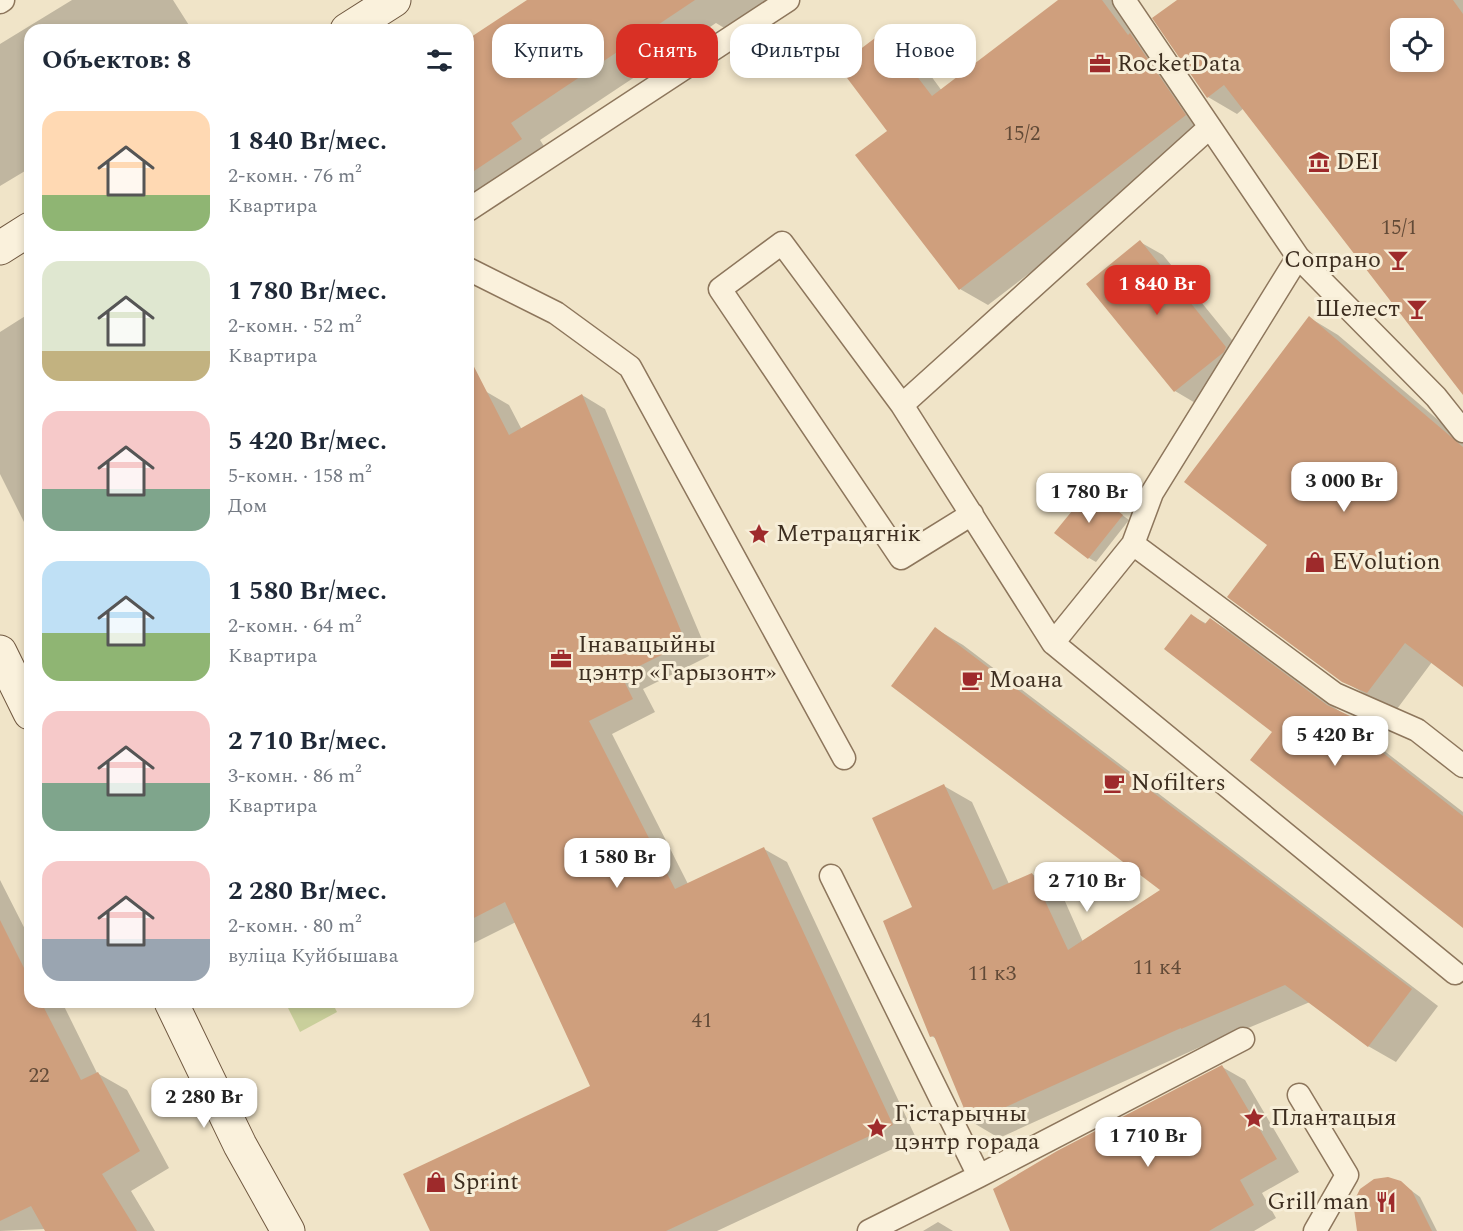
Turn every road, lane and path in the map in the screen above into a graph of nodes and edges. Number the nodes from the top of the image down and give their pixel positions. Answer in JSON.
{"nodes":[{"id":1,"x":394,"y":0,"type":"edge"},
{"id":2,"x":788,"y":0,"type":"edge"},
{"id":3,"x":1124,"y":0,"type":"edge"},
{"id":4,"x":356,"y":24,"type":"edge"},
{"id":5,"x":1210,"y":127,"type":"junction"},
{"id":6,"x":474,"y":206,"type":"edge"},
{"id":7,"x":24,"y":233,"type":"edge"},
{"id":8,"x":0,"y":248,"type":"edge"},
{"id":9,"x":1298,"y":257,"type":"junction"},
{"id":10,"x":474,"y":272,"type":"edge"},
{"id":11,"x":902,"y":405,"type":"junction"},
{"id":12,"x":1463,"y":431,"type":"edge"},
{"id":13,"x":972,"y":514,"type":"junction"},
{"id":14,"x":1133,"y":544,"type":"junction"},
{"id":15,"x":1053,"y":643,"type":"junction"},
{"id":16,"x":0,"y":652,"type":"edge"},
{"id":17,"x":24,"y":702,"type":"edge"},
{"id":18,"x":844,"y":758,"type":"dead end"},
{"id":19,"x":1463,"y":766,"type":"edge"},
{"id":20,"x":831,"y":876,"type":"dead end"},
{"id":21,"x":1455,"y":974,"type":"dead end"},
{"id":22,"x":174,"y":1008,"type":"edge"},
{"id":23,"x":1243,"y":1039,"type":"dead end"},
{"id":24,"x":1299,"y":1095,"type":"dead end"},
{"id":25,"x":979,"y":1176,"type":"junction"},
{"id":26,"x":288,"y":1231,"type":"edge"},
{"id":27,"x":869,"y":1231,"type":"edge"},
{"id":28,"x":1315,"y":1231,"type":"edge"}],
"edges":[{"from":1,"to":4,"type":"main road"},
{"from":2,"to":6,"type":"lane"},
{"from":3,"to":5,"type":"lane"},
{"from":5,"to":9,"type":"lane"},
{"from":5,"to":11,"type":"lane"},
{"from":7,"to":8,"type":"main road"},
{"from":9,"to":12,"type":"lane"},
{"from":9,"to":14,"type":"lane"},
{"from":10,"to":18,"type":"lane"},
{"from":11,"to":13,"type":"lane"},
{"from":11,"to":13,"type":"lane"},
{"from":13,"to":15,"type":"lane"},
{"from":14,"to":15,"type":"lane"},
{"from":14,"to":19,"type":"lane"},
{"from":15,"to":21,"type":"lane"},
{"from":16,"to":17,"type":"main road"},
{"from":20,"to":25,"type":"lane"},
{"from":22,"to":26,"type":"main road"},
{"from":23,"to":25,"type":"lane"},
{"from":24,"to":28,"type":"lane"},
{"from":25,"to":27,"type":"lane"}]}
